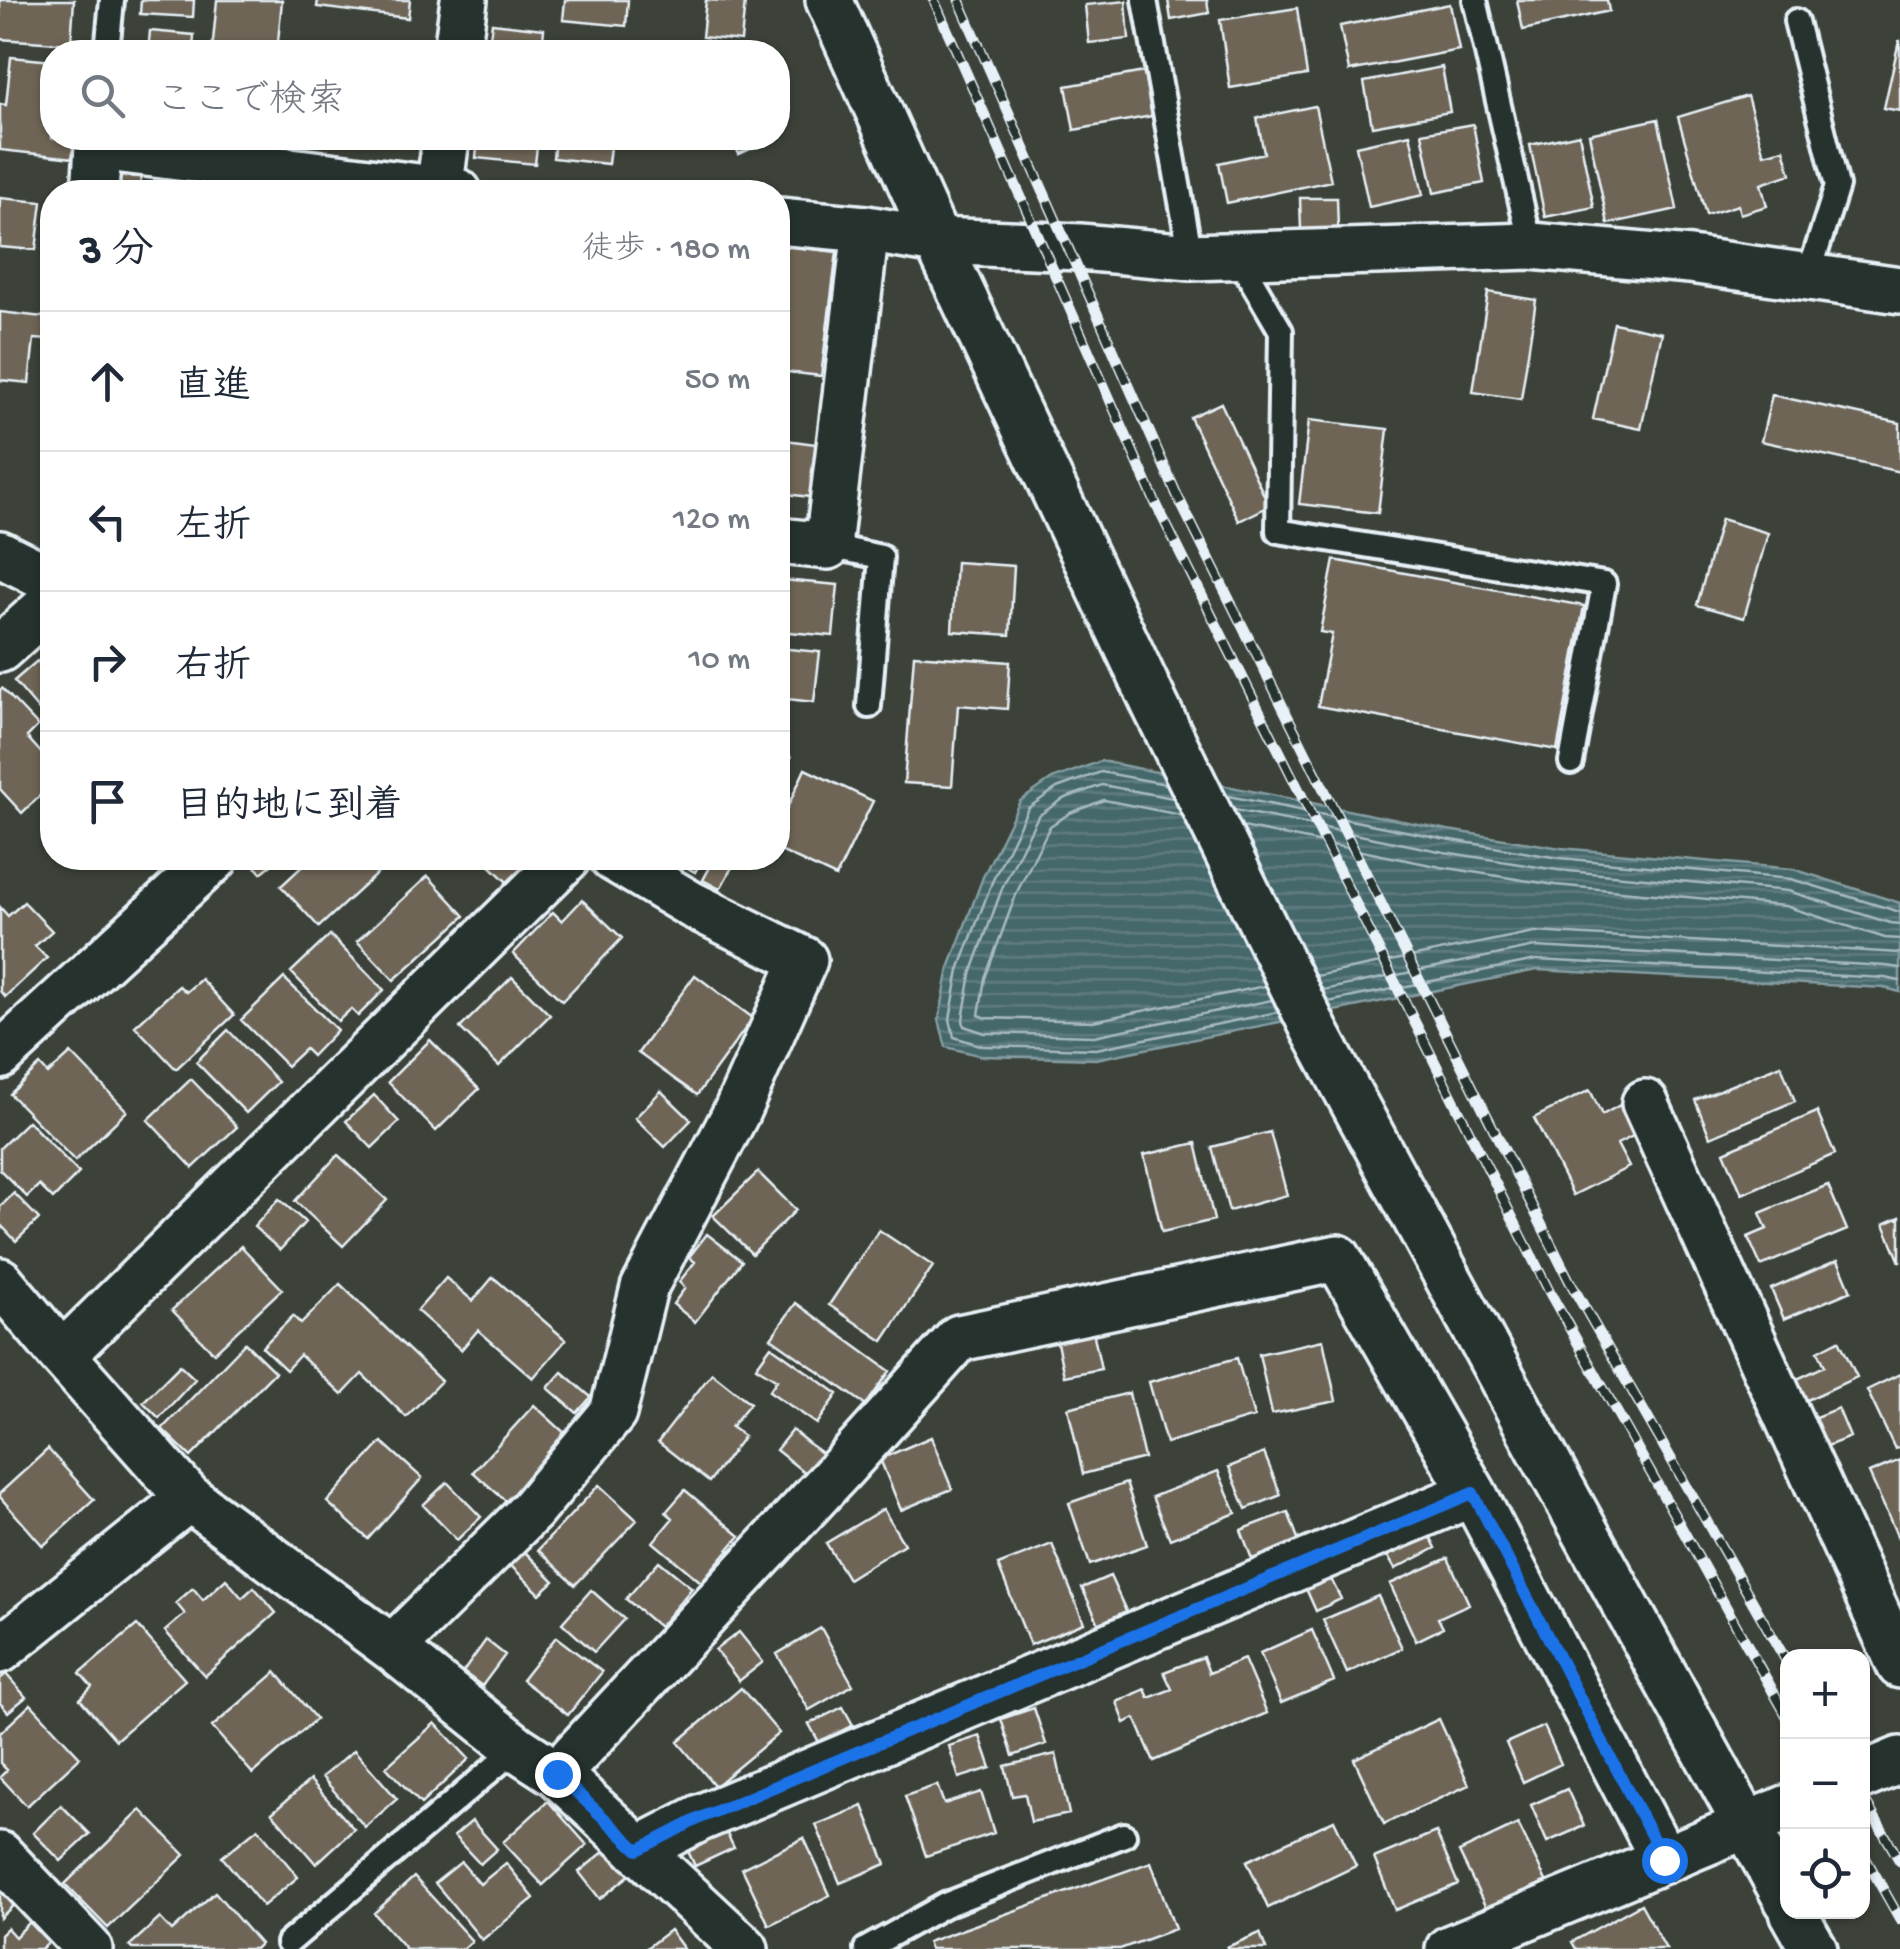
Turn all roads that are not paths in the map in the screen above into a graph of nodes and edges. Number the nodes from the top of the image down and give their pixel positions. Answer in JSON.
{"nodes":[{"id":1,"x":112,"y":0,"type":"edge"},
{"id":2,"x":464,"y":0,"type":"edge"},
{"id":3,"x":829,"y":0,"type":"edge"},
{"id":4,"x":1146,"y":0,"type":"edge"},
{"id":5,"x":1475,"y":0,"type":"edge"},
{"id":6,"x":1796,"y":21,"type":"dead end"},
{"id":7,"x":108,"y":40,"type":"edge"},
{"id":8,"x":459,"y":40,"type":"edge"},
{"id":9,"x":97,"y":150,"type":"edge"},
{"id":10,"x":154,"y":150,"type":"edge"},
{"id":11,"x":446,"y":150,"type":"edge"},
{"id":12,"x":95,"y":180,"type":"edge"},
{"id":13,"x":362,"y":180,"type":"edge"},
{"id":14,"x":446,"y":180,"type":"edge"},
{"id":15,"x":790,"y":222,"type":"edge"},
{"id":16,"x":866,"y":229,"type":"junction"},
{"id":17,"x":937,"y":240,"type":"junction"},
{"id":18,"x":1531,"y":246,"type":"junction"},
{"id":19,"x":1236,"y":254,"type":"junction"},
{"id":20,"x":1190,"y":256,"type":"junction"},
{"id":21,"x":1808,"y":277,"type":"junction"},
{"id":22,"x":1900,"y":290,"type":"edge"},
{"id":23,"x":790,"y":542,"type":"edge"},
{"id":24,"x":828,"y":546,"type":"junction"},
{"id":25,"x":0,"y":554,"type":"edge"},
{"id":26,"x":40,"y":574,"type":"edge"},
{"id":27,"x":40,"y":613,"type":"edge"},
{"id":28,"x":0,"y":649,"type":"edge"},
{"id":29,"x":869,"y":706,"type":"dead end"},
{"id":30,"x":1571,"y":762,"type":"dead end"},
{"id":31,"x":203,"y":870,"type":"edge"},
{"id":32,"x":555,"y":870,"type":"edge"},
{"id":33,"x":632,"y":870,"type":"edge"},
{"id":34,"x":0,"y":1056,"type":"edge"},
{"id":35,"x":1645,"y":1103,"type":"dead end"},
{"id":36,"x":0,"y":1280,"type":"edge"},
{"id":37,"x":62,"y":1354,"type":"junction"},
{"id":38,"x":1473,"y":1493,"type":"junction"},
{"id":39,"x":189,"y":1498,"type":"junction"},
{"id":40,"x":392,"y":1648,"type":"junction"},
{"id":41,"x":0,"y":1650,"type":"edge"},
{"id":42,"x":1900,"y":1665,"type":"edge"},
{"id":43,"x":517,"y":1748,"type":"junction"},
{"id":44,"x":1900,"y":1760,"type":"edge"},
{"id":45,"x":1870,"y":1773,"type":"edge"},
{"id":46,"x":557,"y":1774,"type":"junction"},
{"id":47,"x":1780,"y":1811,"type":"edge"},
{"id":48,"x":1746,"y":1826,"type":"junction"},
{"id":49,"x":1124,"y":1835,"type":"dead end"},
{"id":50,"x":638,"y":1850,"type":"junction"},
{"id":51,"x":0,"y":1855,"type":"edge"},
{"id":52,"x":1664,"y":1860,"type":"junction"},
{"id":53,"x":1780,"y":1887,"type":"edge"},
{"id":54,"x":1797,"y":1919,"type":"edge"},
{"id":55,"x":288,"y":1944,"type":"dead end"},
{"id":56,"x":88,"y":1949,"type":"edge"},
{"id":57,"x":744,"y":1949,"type":"edge"},
{"id":58,"x":866,"y":1949,"type":"edge"},
{"id":59,"x":1449,"y":1949,"type":"edge"},
{"id":60,"x":1814,"y":1949,"type":"edge"}],
"edges":[{"from":1,"to":7,"type":"lane"},
{"from":2,"to":8,"type":"street"},
{"from":3,"to":17,"type":"street"},
{"from":4,"to":20,"type":"lane"},
{"from":5,"to":18,"type":"lane"},
{"from":6,"to":21,"type":"lane"},
{"from":9,"to":12,"type":"street"},
{"from":10,"to":13,"type":"street"},
{"from":11,"to":14,"type":"street"},
{"from":15,"to":16,"type":"street"},
{"from":16,"to":17,"type":"street"},
{"from":16,"to":24,"type":"street"},
{"from":17,"to":20,"type":"street"},
{"from":17,"to":48,"type":"street"},
{"from":18,"to":19,"type":"street"},
{"from":18,"to":21,"type":"street"},
{"from":19,"to":20,"type":"street"},
{"from":19,"to":30,"type":"lane"},
{"from":21,"to":22,"type":"street"},
{"from":23,"to":24,"type":"street"},
{"from":24,"to":29,"type":"lane"},
{"from":25,"to":26,"type":"street"},
{"from":27,"to":28,"type":"street"},
{"from":31,"to":34,"type":"street"},
{"from":32,"to":37,"type":"street"},
{"from":33,"to":40,"type":"street"},
{"from":35,"to":42,"type":"street"},
{"from":36,"to":37,"type":"street"},
{"from":37,"to":39,"type":"street"},
{"from":38,"to":46,"type":"street"},
{"from":38,"to":50,"type":"street"},
{"from":38,"to":52,"type":"street"},
{"from":39,"to":40,"type":"street"},
{"from":39,"to":41,"type":"street"},
{"from":40,"to":43,"type":"street"},
{"from":43,"to":46,"type":"street"},
{"from":43,"to":55,"type":"lane"},
{"from":44,"to":45,"type":"street"},
{"from":46,"to":50,"type":"street"},
{"from":47,"to":48,"type":"street"},
{"from":48,"to":52,"type":"street"},
{"from":48,"to":53,"type":"street"},
{"from":49,"to":58,"type":"lane"},
{"from":50,"to":57,"type":"street"},
{"from":51,"to":56,"type":"street"},
{"from":52,"to":59,"type":"street"},
{"from":54,"to":60,"type":"street"}]}
